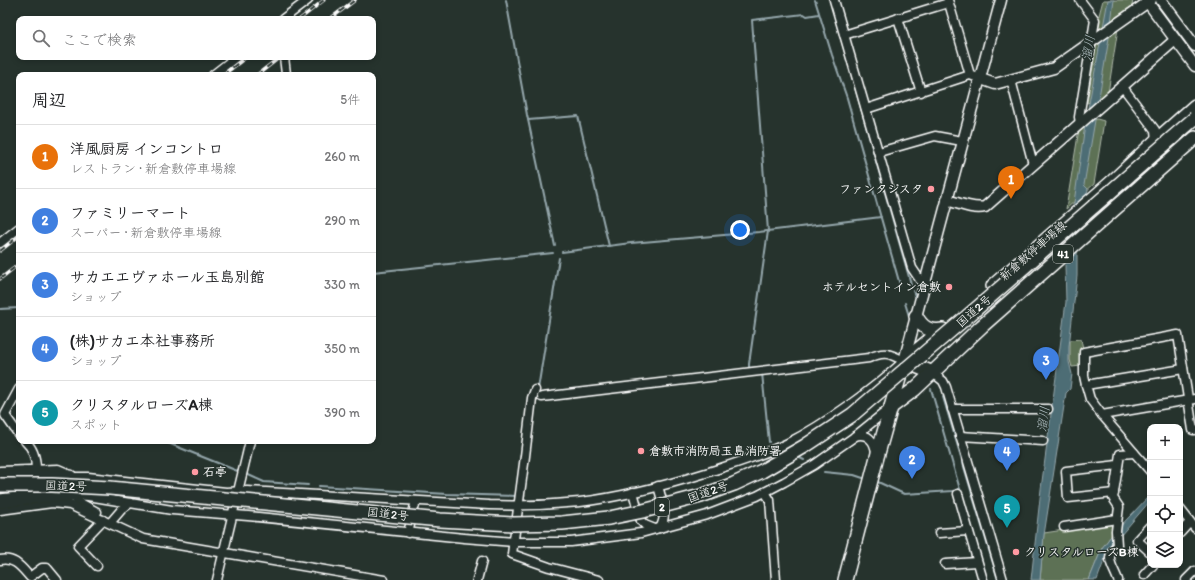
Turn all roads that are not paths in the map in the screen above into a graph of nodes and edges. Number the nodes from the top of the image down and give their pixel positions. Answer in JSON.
{"nodes":[{"id":1,"x":308,"y":0,"type":"edge"},
{"id":2,"x":834,"y":0,"type":"edge"},
{"id":3,"x":1001,"y":0,"type":"edge"},
{"id":4,"x":1080,"y":0,"type":"edge"},
{"id":5,"x":1161,"y":0,"type":"edge"},
{"id":6,"x":948,"y":1,"type":"edge"},
{"id":7,"x":1148,"y":1,"type":"edge"},
{"id":8,"x":288,"y":16,"type":"edge"},
{"id":9,"x":898,"y":18,"type":"junction"},
{"id":10,"x":844,"y":35,"type":"junction"},
{"id":11,"x":1095,"y":39,"type":"junction"},
{"id":12,"x":1175,"y":40,"type":"junction"},
{"id":13,"x":1195,"y":46,"type":"edge"},
{"id":14,"x":232,"y":60,"type":"edge"},
{"id":15,"x":284,"y":60,"type":"edge"},
{"id":16,"x":1195,"y":66,"type":"edge"},
{"id":17,"x":286,"y":71,"type":"edge"},
{"id":18,"x":217,"y":72,"type":"edge"},
{"id":19,"x":970,"y":75,"type":"junction"},
{"id":20,"x":981,"y":78,"type":"junction"},
{"id":21,"x":1011,"y":80,"type":"junction"},
{"id":22,"x":1122,"y":86,"type":"junction"},
{"id":23,"x":921,"y":92,"type":"junction"},
{"id":24,"x":1195,"y":106,"type":"edge"},
{"id":25,"x":866,"y":109,"type":"junction"},
{"id":26,"x":1195,"y":118,"type":"edge"},
{"id":27,"x":1080,"y":123,"type":"junction"},
{"id":28,"x":1195,"y":138,"type":"edge"},
{"id":29,"x":1156,"y":140,"type":"junction"},
{"id":30,"x":962,"y":141,"type":"junction"},
{"id":31,"x":879,"y":152,"type":"junction"},
{"id":32,"x":1033,"y":164,"type":"junction"},
{"id":33,"x":1162,"y":167,"type":"junction"},
{"id":34,"x":947,"y":200,"type":"junction"},
{"id":35,"x":1089,"y":202,"type":"junction"},
{"id":36,"x":1103,"y":220,"type":"junction"},
{"id":37,"x":16,"y":230,"type":"edge"},
{"id":38,"x":0,"y":243,"type":"edge"},
{"id":39,"x":924,"y":286,"type":"junction"},
{"id":40,"x":965,"y":311,"type":"junction"},
{"id":41,"x":916,"y":316,"type":"junction"},
{"id":42,"x":980,"y":328,"type":"junction"},
{"id":43,"x":943,"y":330,"type":"junction"},
{"id":44,"x":904,"y":361,"type":"junction"},
{"id":45,"x":1183,"y":369,"type":"junction"},
{"id":46,"x":933,"y":373,"type":"junction"},
{"id":47,"x":1086,"y":385,"type":"junction"},
{"id":48,"x":535,"y":390,"type":"dead end"},
{"id":49,"x":16,"y":394,"type":"edge"},
{"id":50,"x":542,"y":397,"type":"dead end"},
{"id":51,"x":1192,"y":400,"type":"edge"},
{"id":52,"x":891,"y":407,"type":"junction"},
{"id":53,"x":952,"y":409,"type":"junction"},
{"id":54,"x":1048,"y":409,"type":"dead end"},
{"id":55,"x":1102,"y":415,"type":"junction"},
{"id":56,"x":3,"y":417,"type":"edge"},
{"id":57,"x":1195,"y":430,"type":"edge"},
{"id":58,"x":16,"y":432,"type":"edge"},
{"id":59,"x":960,"y":436,"type":"junction"},
{"id":60,"x":854,"y":437,"type":"junction"},
{"id":61,"x":1043,"y":441,"type":"dead end"},
{"id":62,"x":28,"y":444,"type":"edge"},
{"id":63,"x":249,"y":444,"type":"edge"},
{"id":64,"x":1134,"y":453,"type":"junction"},
{"id":65,"x":877,"y":458,"type":"junction"},
{"id":66,"x":1118,"y":465,"type":"junction"},
{"id":67,"x":1147,"y":468,"type":"edge"},
{"id":68,"x":36,"y":469,"type":"junction"},
{"id":69,"x":0,"y":471,"type":"edge"},
{"id":70,"x":70,"y":477,"type":"junction"},
{"id":71,"x":0,"y":478,"type":"edge"},
{"id":72,"x":0,"y":485,"type":"edge"},
{"id":73,"x":658,"y":486,"type":"junction"},
{"id":74,"x":239,"y":492,"type":"junction"},
{"id":75,"x":633,"y":492,"type":"junction"},
{"id":76,"x":765,"y":492,"type":"junction"},
{"id":77,"x":1114,"y":493,"type":"junction"},
{"id":78,"x":958,"y":494,"type":"dead end"},
{"id":79,"x":73,"y":495,"type":"junction"},
{"id":80,"x":519,"y":500,"type":"junction"},
{"id":81,"x":0,"y":501,"type":"edge"},
{"id":82,"x":416,"y":501,"type":"junction"},
{"id":83,"x":130,"y":504,"type":"junction"},
{"id":84,"x":0,"y":510,"type":"edge"},
{"id":85,"x":1183,"y":513,"type":"edge"},
{"id":86,"x":233,"y":515,"type":"junction"},
{"id":87,"x":1117,"y":520,"type":"junction"},
{"id":88,"x":107,"y":521,"type":"junction"},
{"id":89,"x":1192,"y":525,"type":"edge"},
{"id":90,"x":1064,"y":527,"type":"dead end"},
{"id":91,"x":658,"y":528,"type":"junction"},
{"id":92,"x":1147,"y":529,"type":"edge"},
{"id":93,"x":968,"y":531,"type":"junction"},
{"id":94,"x":1182,"y":532,"type":"edge"},
{"id":95,"x":408,"y":533,"type":"junction"},
{"id":96,"x":939,"y":533,"type":"dead end"},
{"id":97,"x":514,"y":542,"type":"junction"},
{"id":98,"x":1147,"y":549,"type":"edge"},
{"id":99,"x":224,"y":553,"type":"junction"},
{"id":100,"x":0,"y":560,"type":"edge"},
{"id":101,"x":482,"y":561,"type":"dead end"},
{"id":102,"x":977,"y":562,"type":"junction"},
{"id":103,"x":945,"y":564,"type":"dead end"},
{"id":104,"x":97,"y":566,"type":"dead end"},
{"id":105,"x":1150,"y":568,"type":"edge"},
{"id":106,"x":1195,"y":571,"type":"edge"},
{"id":107,"x":1144,"y":575,"type":"dead end"},
{"id":108,"x":30,"y":578,"type":"edge"},
{"id":109,"x":57,"y":580,"type":"edge"},
{"id":110,"x":218,"y":580,"type":"edge"},
{"id":111,"x":384,"y":580,"type":"edge"},
{"id":112,"x":477,"y":580,"type":"edge"},
{"id":113,"x":599,"y":580,"type":"edge"},
{"id":114,"x":776,"y":580,"type":"edge"},
{"id":115,"x":845,"y":580,"type":"edge"},
{"id":116,"x":983,"y":580,"type":"edge"},
{"id":117,"x":1003,"y":580,"type":"edge"},
{"id":118,"x":1118,"y":580,"type":"edge"},
{"id":119,"x":1186,"y":580,"type":"edge"}],
"edges":[{"from":1,"to":8,"type":"street"},
{"from":2,"to":10,"type":"street"},
{"from":3,"to":20,"type":"street"},
{"from":4,"to":11,"type":"street"},
{"from":5,"to":13,"type":"street"},
{"from":6,"to":9,"type":"street"},
{"from":6,"to":19,"type":"street"},
{"from":7,"to":11,"type":"street"},
{"from":7,"to":12,"type":"street"},
{"from":9,"to":10,"type":"street"},
{"from":9,"to":23,"type":"street"},
{"from":10,"to":25,"type":"street"},
{"from":11,"to":21,"type":"street"},
{"from":11,"to":27,"type":"street"},
{"from":12,"to":16,"type":"street"},
{"from":12,"to":22,"type":"street"},
{"from":14,"to":18,"type":"street"},
{"from":15,"to":17,"type":"street"},
{"from":19,"to":20,"type":"street"},
{"from":19,"to":23,"type":"street"},
{"from":20,"to":21,"type":"street"},
{"from":20,"to":30,"type":"street"},
{"from":21,"to":32,"type":"street"},
{"from":22,"to":27,"type":"street"},
{"from":22,"to":29,"type":"street"},
{"from":23,"to":25,"type":"street"},
{"from":24,"to":29,"type":"main road","name":"新倉敷停車場線","number":"41"},
{"from":25,"to":31,"type":"street"},
{"from":26,"to":72,"type":"main road","name":"国道2号","number":"2","bridge":true},
{"from":27,"to":32,"type":"street"},
{"from":28,"to":33,"type":"main road","name":"新倉敷停車場線","number":"41"},
{"from":29,"to":33,"type":"main road"},
{"from":29,"to":35,"type":"main road","name":"新倉敷停車場線","number":"41"},
{"from":30,"to":31,"type":"street"},
{"from":30,"to":34,"type":"street"},
{"from":31,"to":39,"type":"street"},
{"from":32,"to":34,"type":"street"},
{"from":33,"to":36,"type":"main road","name":"新倉敷停車場線","number":"41"},
{"from":34,"to":39,"type":"street"},
{"from":35,"to":36,"type":"main road"},
{"from":35,"to":40,"type":"main road","name":"新倉敷停車場線","number":"41"},
{"from":36,"to":42,"type":"main road","name":"新倉敷停車場線","number":"41"},
{"from":37,"to":38,"type":"street"},
{"from":39,"to":41,"type":"street"},
{"from":40,"to":42,"type":"main road"},
{"from":40,"to":43,"type":"main road","name":"新倉敷停車場線","number":"41"},
{"from":41,"to":43,"type":"main road"},
{"from":41,"to":44,"type":"street"},
{"from":42,"to":46,"type":"main road","name":"新倉敷停車場線","number":"41"},
{"from":43,"to":44,"type":"main road","name":"新倉敷停車場線","number":"41"},
{"from":44,"to":46,"type":"main road"},
{"from":44,"to":50,"type":"street"},
{"from":44,"to":52,"type":"main road"},
{"from":44,"to":73,"type":"street"},
{"from":45,"to":47,"type":"street"},
{"from":45,"to":47,"type":"street"},
{"from":45,"to":51,"type":"street"},
{"from":46,"to":52,"type":"main road","name":"新倉敷停車場線","number":"41"},
{"from":46,"to":53,"type":"street"},
{"from":47,"to":55,"type":"street"},
{"from":48,"to":80,"type":"street"},
{"from":49,"to":56,"type":"street"},
{"from":51,"to":55,"type":"street"},
{"from":51,"to":57,"type":"street"},
{"from":52,"to":60,"type":"street"},
{"from":52,"to":65,"type":"main road"},
{"from":53,"to":54,"type":"street"},
{"from":53,"to":59,"type":"street"},
{"from":55,"to":64,"type":"street"},
{"from":56,"to":58,"type":"street"},
{"from":59,"to":61,"type":"street"},
{"from":59,"to":117,"type":"street"},
{"from":60,"to":65,"type":"street"},
{"from":60,"to":76,"type":"street"},
{"from":62,"to":68,"type":"street"},
{"from":63,"to":74,"type":"street"},
{"from":64,"to":66,"type":"street"},
{"from":64,"to":67,"type":"street"},
{"from":65,"to":115,"type":"main road"},
{"from":66,"to":77,"type":"street"},
{"from":66,"to":77,"type":"street"},
{"from":68,"to":69,"type":"street"},
{"from":68,"to":70,"type":"street"},
{"from":70,"to":71,"type":"main road"},
{"from":70,"to":74,"type":"street"},
{"from":70,"to":79,"type":"street"},
{"from":73,"to":75,"type":"street"},
{"from":73,"to":91,"type":"street"},
{"from":74,"to":82,"type":"street"},
{"from":74,"to":86,"type":"street"},
{"from":75,"to":80,"type":"street"},
{"from":75,"to":91,"type":"street"},
{"from":76,"to":91,"type":"street"},
{"from":76,"to":114,"type":"street"},
{"from":77,"to":87,"type":"street"},
{"from":78,"to":93,"type":"street"},
{"from":79,"to":81,"type":"main road"},
{"from":79,"to":83,"type":"street"},
{"from":79,"to":88,"type":"street"},
{"from":80,"to":82,"type":"street"},
{"from":80,"to":97,"type":"street"},
{"from":82,"to":95,"type":"street"},
{"from":83,"to":86,"type":"street"},
{"from":83,"to":88,"type":"street"},
{"from":84,"to":88,"type":"street"},
{"from":85,"to":89,"type":"street"},
{"from":86,"to":95,"type":"street"},
{"from":86,"to":99,"type":"street"},
{"from":87,"to":90,"type":"street"},
{"from":87,"to":118,"type":"street"},
{"from":88,"to":99,"type":"street"},
{"from":88,"to":104,"type":"street"},
{"from":89,"to":94,"type":"street"},
{"from":91,"to":97,"type":"street"},
{"from":92,"to":98,"type":"street"},
{"from":93,"to":96,"type":"street"},
{"from":93,"to":102,"type":"street"},
{"from":95,"to":97,"type":"street"},
{"from":97,"to":113,"type":"street"},
{"from":99,"to":110,"type":"street"},
{"from":99,"to":111,"type":"street"},
{"from":100,"to":108,"type":"street"},
{"from":101,"to":112,"type":"street"},
{"from":102,"to":103,"type":"street"},
{"from":102,"to":116,"type":"street"},
{"from":105,"to":107,"type":"street"},
{"from":106,"to":119,"type":"street"},
{"from":108,"to":109,"type":"street"}]}
